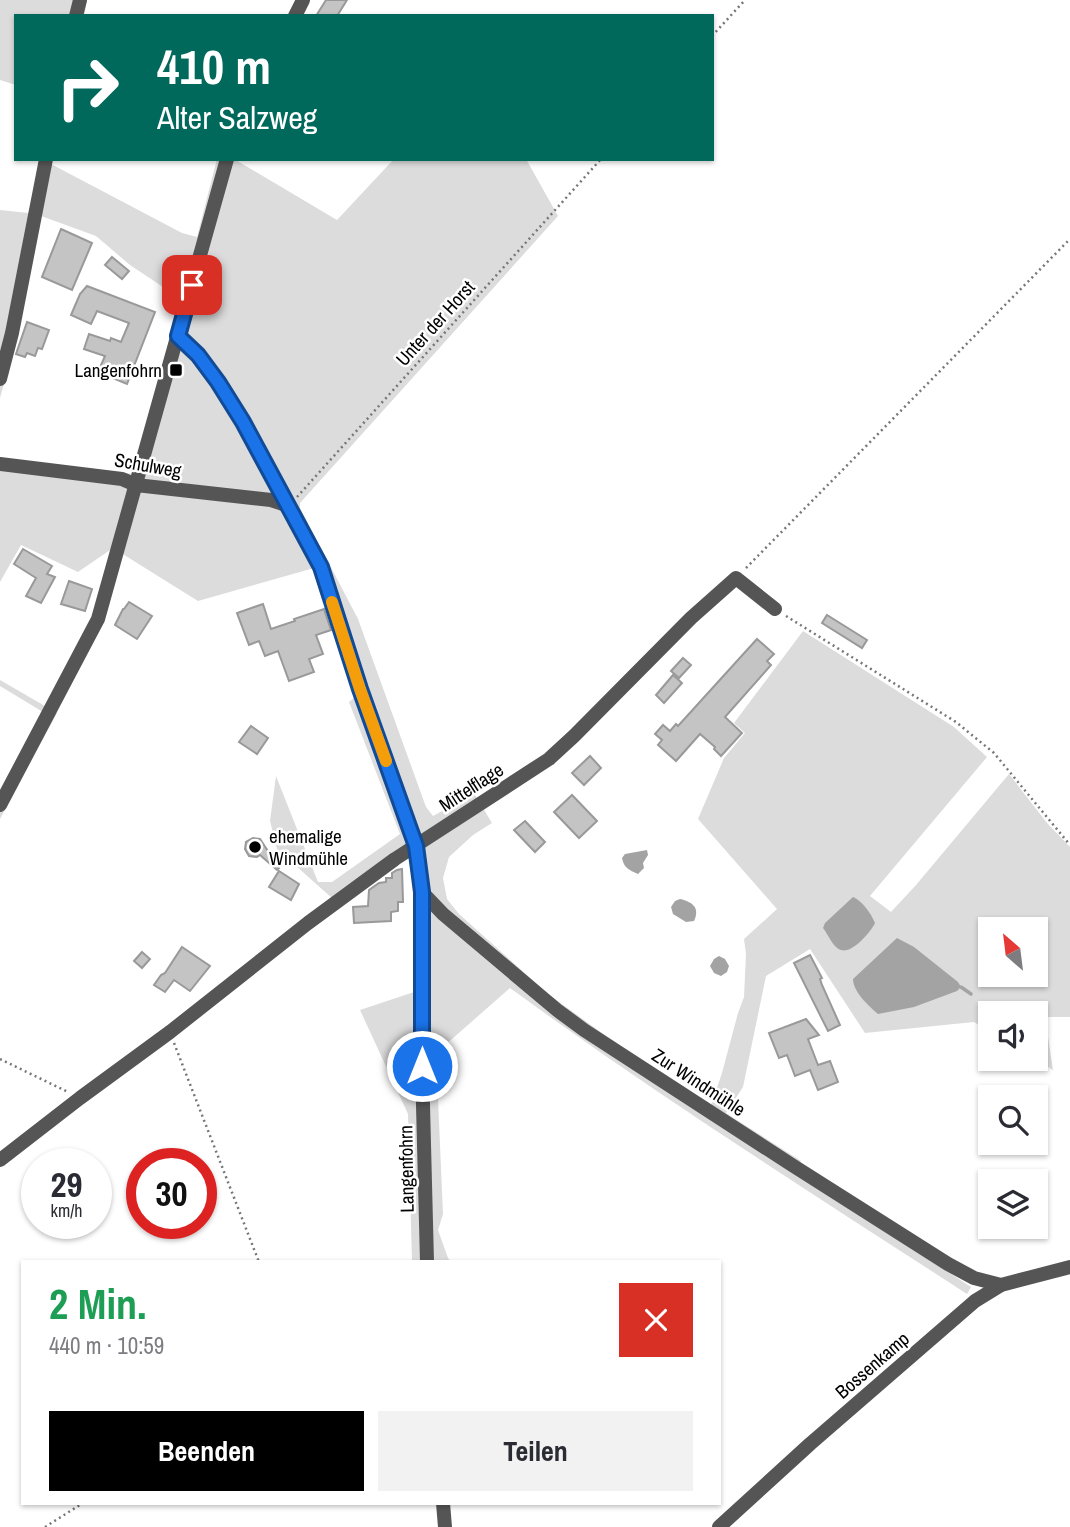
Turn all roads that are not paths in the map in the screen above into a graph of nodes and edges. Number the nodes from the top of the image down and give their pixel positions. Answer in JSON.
{"nodes":[{"id":1,"x":46,"y":161,"type":"edge"},
{"id":2,"x":227,"y":161,"type":"edge"},
{"id":3,"x":178,"y":336,"type":"junction"},
{"id":4,"x":0,"y":379,"type":"edge"},
{"id":5,"x":0,"y":464,"type":"edge"},
{"id":6,"x":136,"y":485,"type":"junction"},
{"id":7,"x":289,"y":506,"type":"junction"},
{"id":8,"x":775,"y":609,"type":"road end"},
{"id":9,"x":0,"y":805,"type":"edge"},
{"id":10,"x":416,"y":846,"type":"junction"},
{"id":11,"x":422,"y":892,"type":"junction"},
{"id":12,"x":0,"y":1160,"type":"edge"},
{"id":13,"x":427,"y":1260,"type":"edge"},
{"id":14,"x":1070,"y":1267,"type":"edge"},
{"id":15,"x":974,"y":1278,"type":"junction"},
{"id":16,"x":1001,"y":1284,"type":"junction"},
{"id":17,"x":975,"y":1301,"type":"junction"},
{"id":18,"x":443,"y":1505,"type":"edge"},
{"id":19,"x":445,"y":1527,"type":"edge"},
{"id":20,"x":719,"y":1527,"type":"edge"}],
"edges":[{"from":1,"to":4,"type":"street"},
{"from":2,"to":3,"type":"street"},
{"from":3,"to":6,"type":"street"},
{"from":3,"to":7,"type":"street","name":"Langenfohrn"},
{"from":5,"to":6,"type":"street","name":"Schulweg"},
{"from":6,"to":7,"type":"street","name":"Schulweg"},
{"from":6,"to":9,"type":"street"},
{"from":7,"to":10,"type":"street","name":"Langenfohrn"},
{"from":8,"to":10,"type":"street","name":"Mittelflage"},
{"from":10,"to":11,"type":"street","name":"Langenfohrn"},
{"from":10,"to":12,"type":"street","name":"Mittelflage"},
{"from":11,"to":13,"type":"street","name":"Langenfohrn"},
{"from":11,"to":15,"type":"street","name":"Zur Windmühle"},
{"from":14,"to":16,"type":"street","name":"Bossenkamp"},
{"from":15,"to":16,"type":"street","name":"Zur Windmühle"},
{"from":15,"to":17,"type":"street"},
{"from":16,"to":17,"type":"street","name":"Bossenkamp"},
{"from":17,"to":20,"type":"street","name":"Bossenkamp"},
{"from":18,"to":19,"type":"street"}]}
